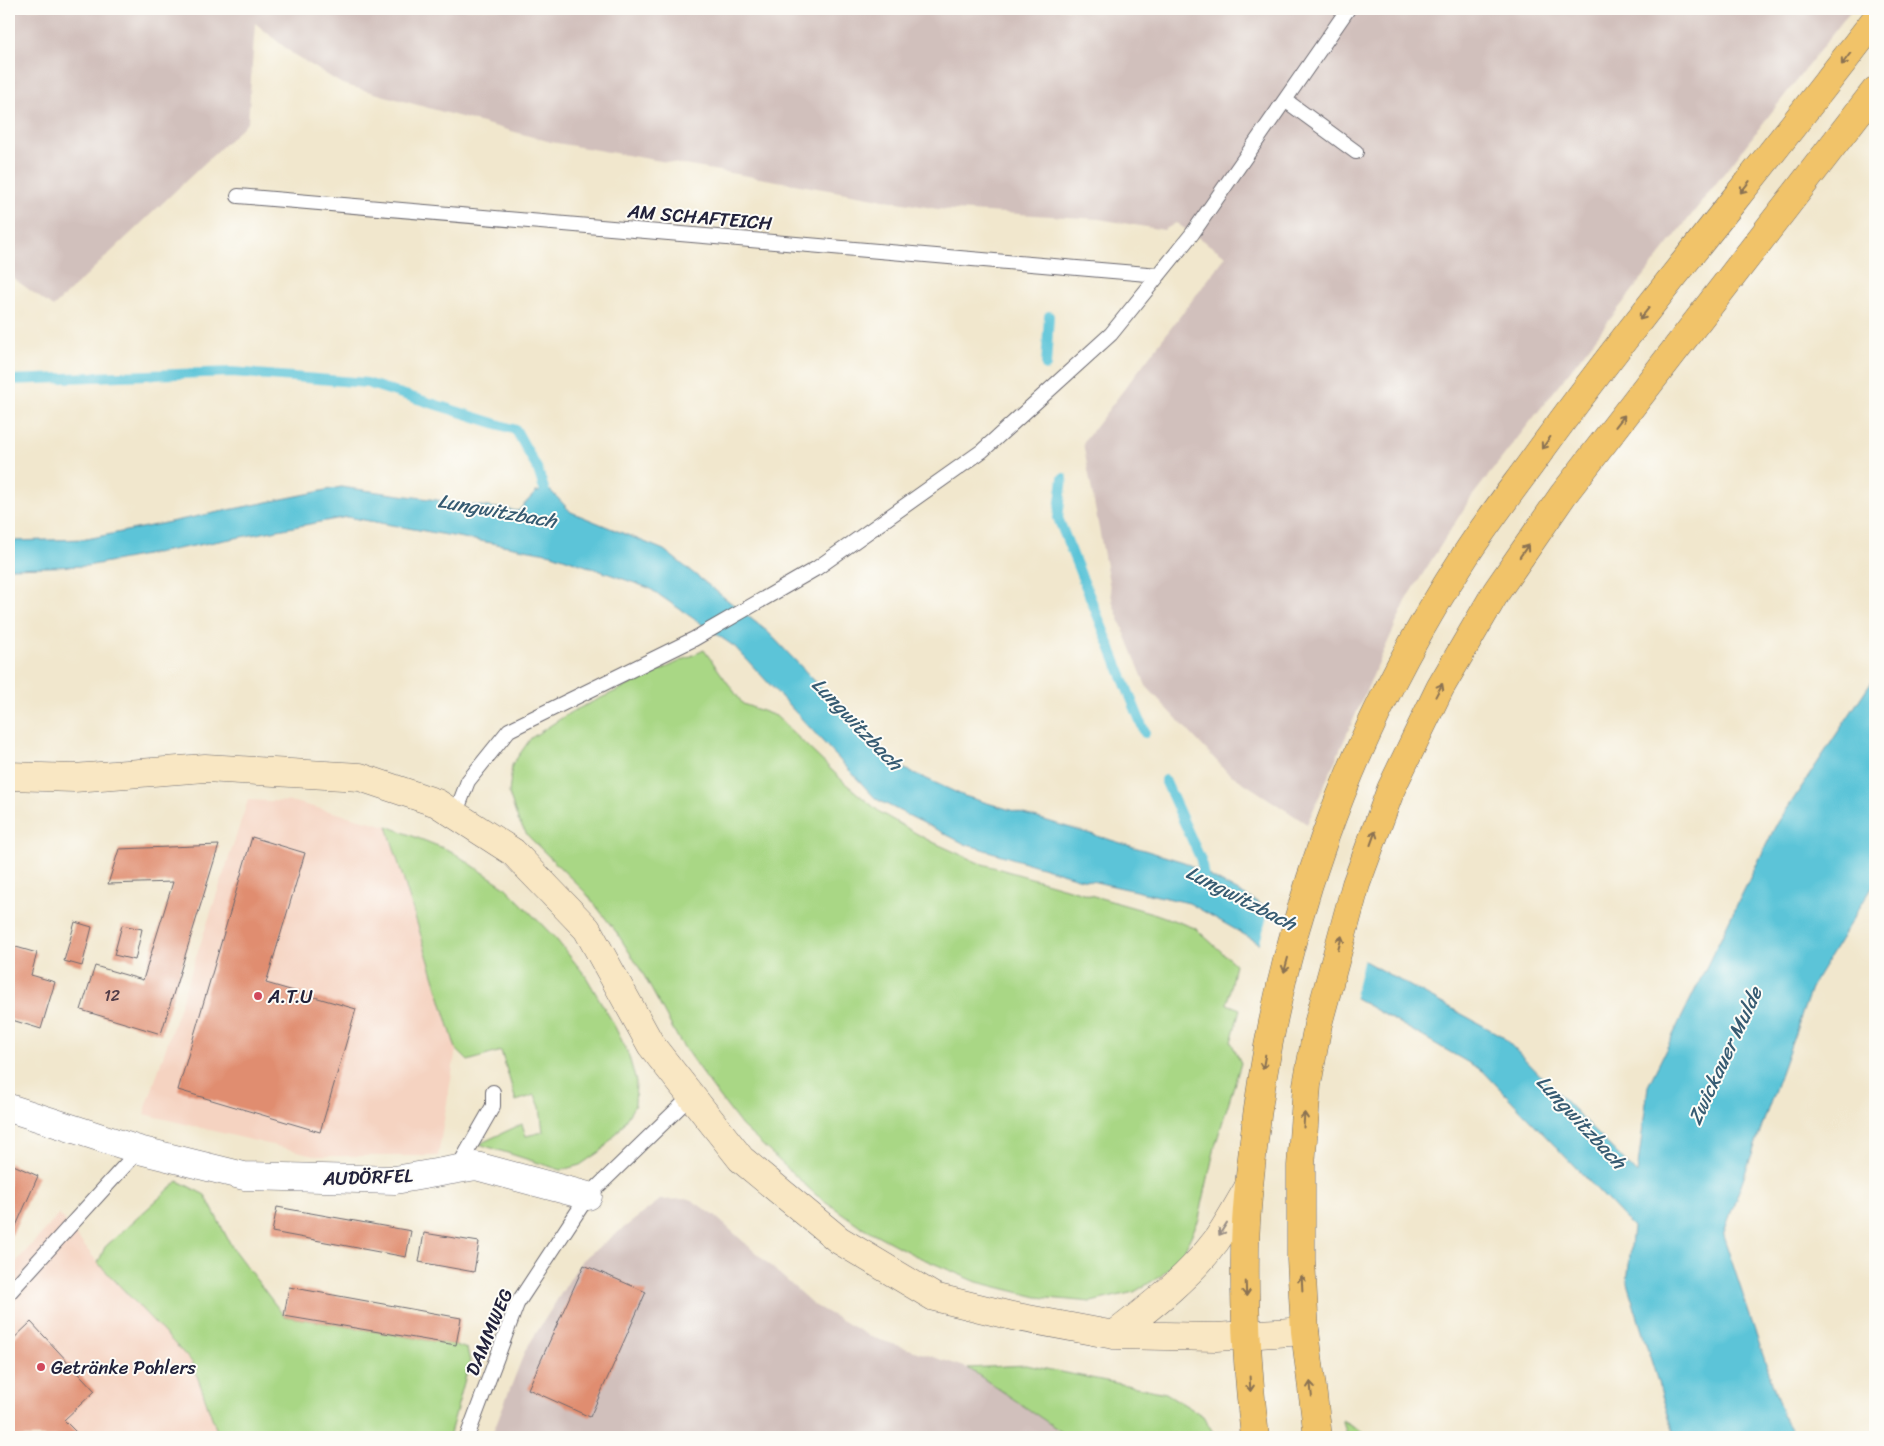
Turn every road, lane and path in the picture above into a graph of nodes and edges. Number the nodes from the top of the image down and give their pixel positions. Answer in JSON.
{"nodes":[{"id":1,"x":1348,"y":9,"type":"edge"},
{"id":2,"x":1875,"y":20,"type":"edge"},
{"id":3,"x":1875,"y":91,"type":"edge"},
{"id":4,"x":1285,"y":100,"type":"junction"},
{"id":5,"x":1356,"y":152,"type":"dead end"},
{"id":6,"x":238,"y":196,"type":"dead end"},
{"id":7,"x":1159,"y":275,"type":"junction"},
{"id":8,"x":9,"y":776,"type":"edge"},
{"id":9,"x":455,"y":815,"type":"junction"},
{"id":10,"x":493,"y":1092,"type":"dead end"},
{"id":11,"x":691,"y":1096,"type":"junction"},
{"id":12,"x":9,"y":1108,"type":"edge"},
{"id":13,"x":139,"y":1150,"type":"junction"},
{"id":14,"x":457,"y":1169,"type":"junction"},
{"id":15,"x":1248,"y":1188,"type":"junction"},
{"id":16,"x":588,"y":1196,"type":"junction"},
{"id":17,"x":9,"y":1293,"type":"edge"},
{"id":18,"x":1305,"y":1332,"type":"junction"},
{"id":19,"x":1114,"y":1335,"type":"junction"},
{"id":20,"x":1248,"y":1336,"type":"junction"},
{"id":21,"x":467,"y":1437,"type":"edge"},
{"id":22,"x":1256,"y":1437,"type":"edge"},
{"id":23,"x":1318,"y":1437,"type":"edge"}],
"edges":[{"from":1,"to":4,"type":"lane"},
{"from":2,"to":15,"type":"main road","one_way":true},
{"from":18,"to":3,"type":"main road","one_way":true},
{"from":4,"to":5,"type":"lane"},
{"from":4,"to":7,"type":"lane"},
{"from":6,"to":7,"type":"lane","name":"AM SCHAFTEICH"},
{"from":7,"to":9,"type":"lane"},
{"from":8,"to":9,"type":"main road"},
{"from":9,"to":11,"type":"main road"},
{"from":10,"to":14,"type":"lane"},
{"from":11,"to":16,"type":"lane"},
{"from":11,"to":19,"type":"main road"},
{"from":12,"to":13,"type":"street","name":"AUDÖRFEL"},
{"from":13,"to":14,"type":"street","name":"AUDÖRFEL"},
{"from":13,"to":17,"type":"lane"},
{"from":14,"to":16,"type":"street","name":"AUDÖRFEL"},
{"from":15,"to":19,"type":"main road","one_way":true},
{"from":15,"to":20,"type":"main road","one_way":true},
{"from":16,"to":21,"type":"lane","name":"DAMMWEG"},
{"from":18,"to":20,"type":"main road"},
{"from":23,"to":18,"type":"main road","one_way":true},
{"from":19,"to":20,"type":"main road"},
{"from":20,"to":22,"type":"main road","one_way":true}]}
